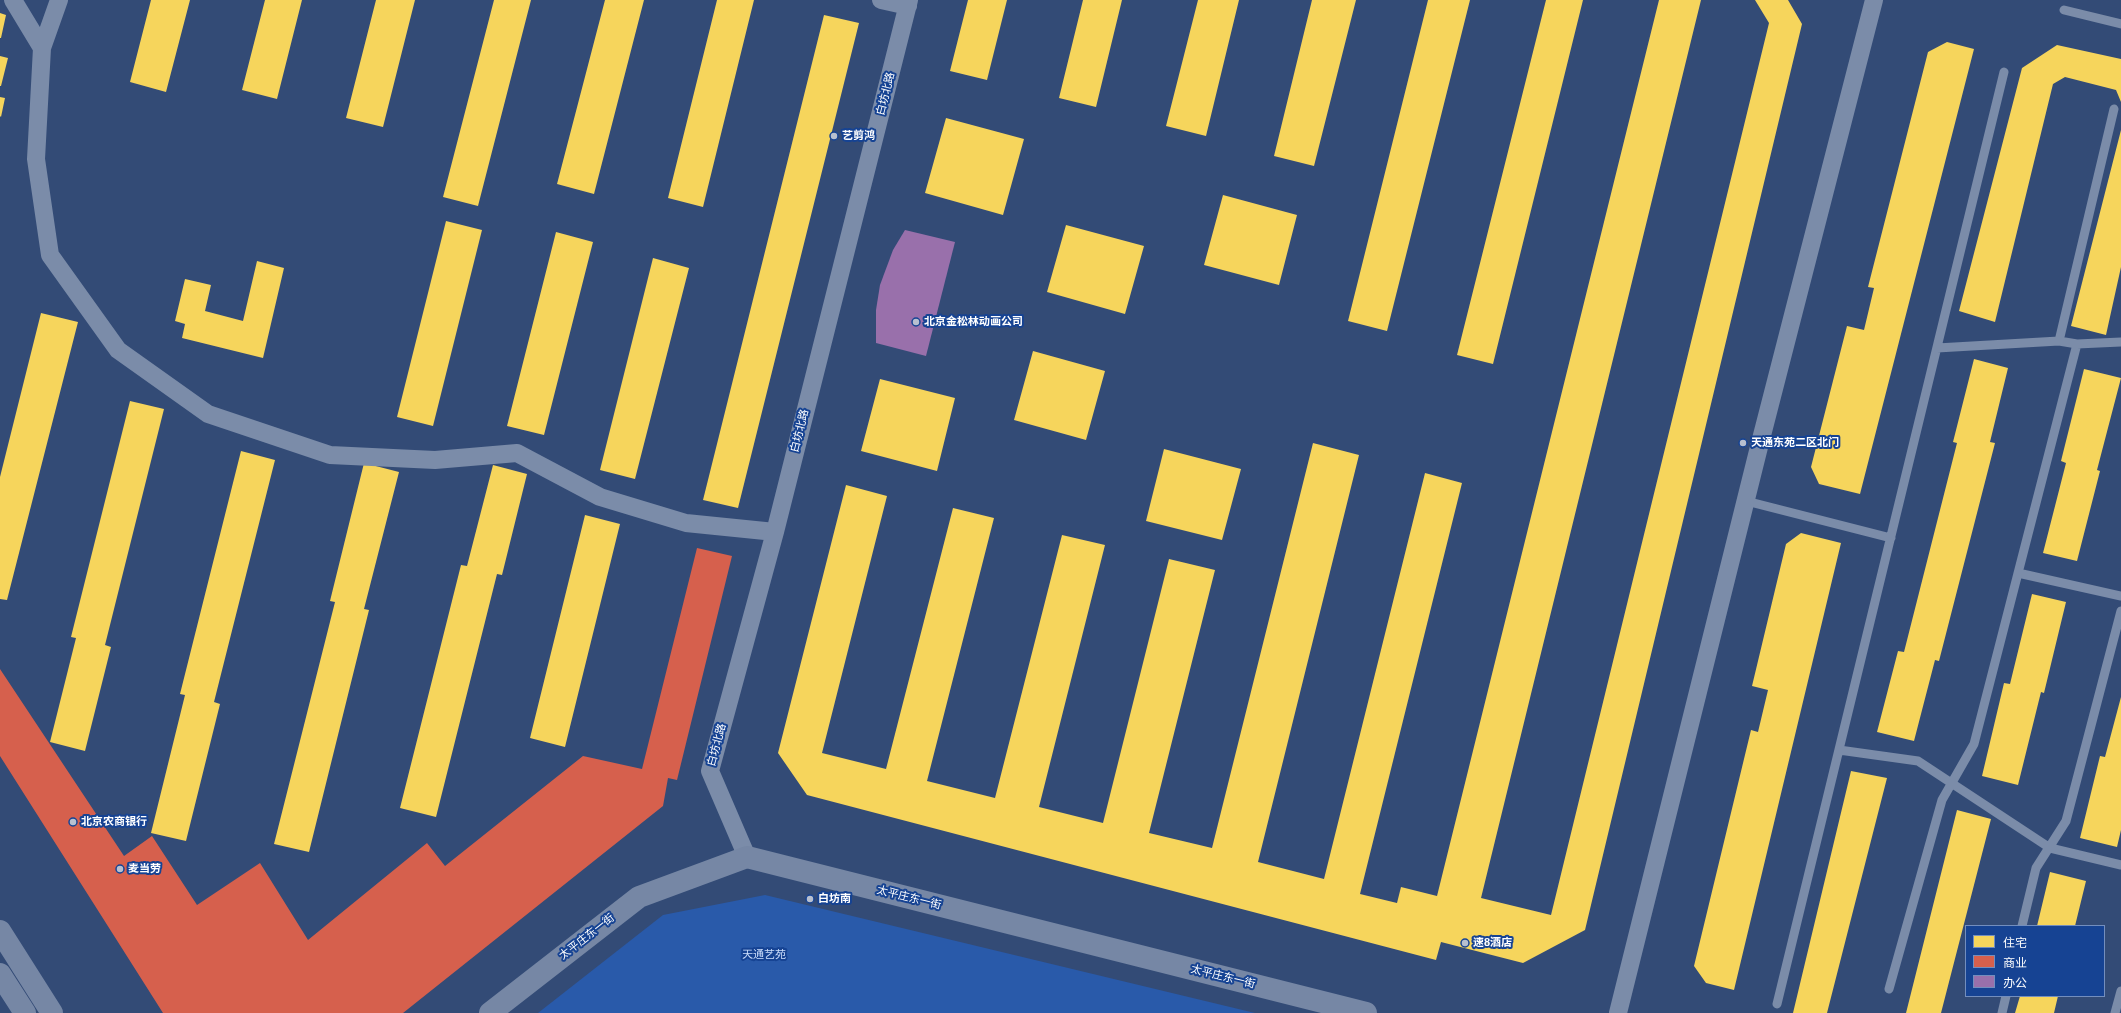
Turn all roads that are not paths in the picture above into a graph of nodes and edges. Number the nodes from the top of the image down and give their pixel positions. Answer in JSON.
{"nodes":[{"id":1,"x":13,"y":0,"type":"edge"},
{"id":2,"x":59,"y":0,"type":"edge"},
{"id":3,"x":881,"y":0,"type":"edge"},
{"id":4,"x":1874,"y":0,"type":"edge"},
{"id":5,"x":909,"y":3,"type":"edge"},
{"id":6,"x":2064,"y":10,"type":"dead end"},
{"id":7,"x":2121,"y":24,"type":"edge"},
{"id":8,"x":42,"y":48,"type":"junction"},
{"id":9,"x":2004,"y":72,"type":"dead end"},
{"id":10,"x":2114,"y":109,"type":"dead end"},
{"id":11,"x":2059,"y":341,"type":"junction"},
{"id":12,"x":2121,"y":342,"type":"edge"},
{"id":13,"x":2076,"y":344,"type":"junction"},
{"id":14,"x":1937,"y":348,"type":"junction"},
{"id":15,"x":1746,"y":501,"type":"junction"},
{"id":16,"x":775,"y":532,"type":"junction"},
{"id":17,"x":1891,"y":538,"type":"junction"},
{"id":18,"x":2018,"y":574,"type":"junction"},
{"id":19,"x":2121,"y":596,"type":"edge"},
{"id":20,"x":2121,"y":611,"type":"edge"},
{"id":21,"x":1839,"y":750,"type":"junction"},
{"id":22,"x":1952,"y":784,"type":"junction"},
{"id":23,"x":2050,"y":848,"type":"junction"},
{"id":24,"x":747,"y":857,"type":"junction"},
{"id":25,"x":2121,"y":864,"type":"edge"},
{"id":26,"x":2022,"y":925,"type":"edge"},
{"id":27,"x":0,"y":931,"type":"edge"},
{"id":28,"x":0,"y":974,"type":"edge"},
{"id":29,"x":1889,"y":989,"type":"dead end"},
{"id":30,"x":2121,"y":991,"type":"edge"},
{"id":31,"x":2006,"y":997,"type":"edge"},
{"id":32,"x":1777,"y":1004,"type":"dead end"},
{"id":33,"x":25,"y":1013,"type":"edge"},
{"id":34,"x":52,"y":1013,"type":"edge"},
{"id":35,"x":490,"y":1013,"type":"edge"},
{"id":36,"x":1366,"y":1013,"type":"edge"},
{"id":37,"x":1618,"y":1013,"type":"edge"},
{"id":38,"x":2002,"y":1013,"type":"edge"},
{"id":39,"x":2115,"y":1013,"type":"edge"}],
"edges":[{"from":1,"to":8,"type":"street"},
{"from":2,"to":8,"type":"street"},
{"from":3,"to":5,"type":"street"},
{"from":4,"to":15,"type":"street"},
{"from":5,"to":16,"type":"street","name":"白坊北路"},
{"from":6,"to":7,"type":"lane"},
{"from":8,"to":16,"type":"street"},
{"from":9,"to":14,"type":"lane"},
{"from":10,"to":11,"type":"lane"},
{"from":11,"to":13,"type":"lane"},
{"from":11,"to":14,"type":"lane"},
{"from":12,"to":13,"type":"lane"},
{"from":13,"to":18,"type":"lane"},
{"from":14,"to":17,"type":"lane"},
{"from":15,"to":17,"type":"lane"},
{"from":15,"to":37,"type":"street"},
{"from":16,"to":24,"type":"street","name":"白坊北路"},
{"from":17,"to":21,"type":"lane"},
{"from":18,"to":19,"type":"lane"},
{"from":18,"to":22,"type":"lane"},
{"from":20,"to":23,"type":"lane"},
{"from":21,"to":22,"type":"lane"},
{"from":21,"to":32,"type":"lane"},
{"from":22,"to":23,"type":"lane"},
{"from":22,"to":29,"type":"lane"},
{"from":23,"to":25,"type":"lane"},
{"from":23,"to":26,"type":"lane"},
{"from":24,"to":35,"type":"street","name":"太平庄东一街"},
{"from":24,"to":36,"type":"street","name":"太平庄东一街"},
{"from":27,"to":34,"type":"street"},
{"from":28,"to":33,"type":"street"},
{"from":30,"to":39,"type":"lane"},
{"from":31,"to":38,"type":"lane"}]}
